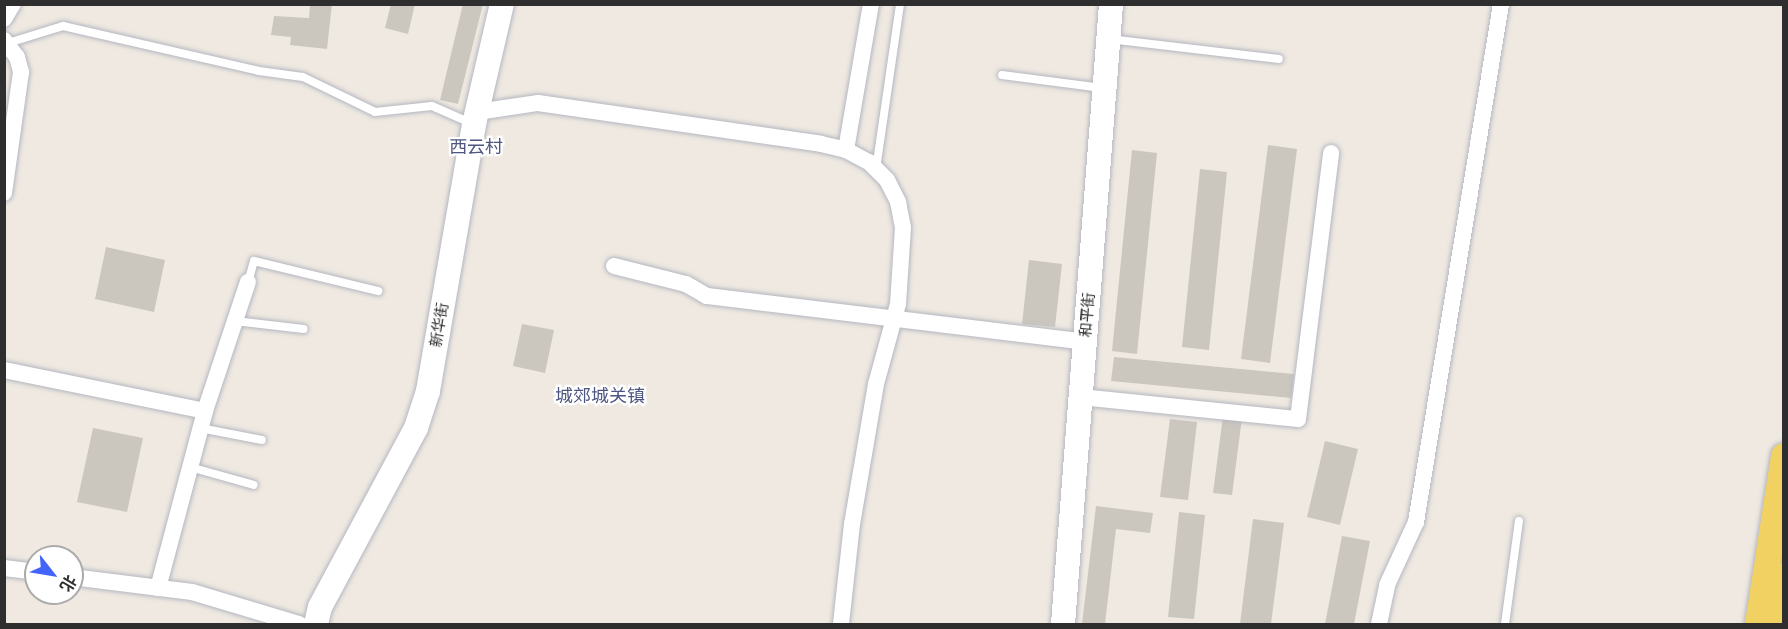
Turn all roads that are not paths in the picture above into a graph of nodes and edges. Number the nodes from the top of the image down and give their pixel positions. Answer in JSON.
{"nodes":[{"id":1,"x":13,"y":4,"type":"edge"},
{"id":2,"x":502,"y":4,"type":"edge"},
{"id":3,"x":871,"y":4,"type":"edge"},
{"id":4,"x":900,"y":4,"type":"edge"},
{"id":5,"x":1111,"y":4,"type":"edge"},
{"id":6,"x":1501,"y":4,"type":"edge"},
{"id":7,"x":4,"y":19,"type":"edge"},
{"id":8,"x":1109,"y":39,"type":"junction"},
{"id":9,"x":6,"y":41,"type":"edge"},
{"id":10,"x":1280,"y":59,"type":"dead end"},
{"id":11,"x":1002,"y":75,"type":"dead end"},
{"id":12,"x":1106,"y":89,"type":"junction"},
{"id":13,"x":476,"y":118,"type":"junction"},
{"id":14,"x":846,"y":150,"type":"junction"},
{"id":15,"x":1331,"y":153,"type":"dead end"},
{"id":16,"x":876,"y":169,"type":"junction"},
{"id":17,"x":4,"y":194,"type":"edge"},
{"id":18,"x":614,"y":266,"type":"dead end"},
{"id":19,"x":248,"y":282,"type":"joint"},
{"id":20,"x":378,"y":291,"type":"dead end"},
{"id":21,"x":893,"y":320,"type":"junction"},
{"id":22,"x":235,"y":321,"type":"junction"},
{"id":23,"x":304,"y":329,"type":"dead end"},
{"id":24,"x":1085,"y":342,"type":"junction"},
{"id":25,"x":4,"y":370,"type":"edge"},
{"id":26,"x":1081,"y":397,"type":"junction"},
{"id":27,"x":203,"y":419,"type":"junction"},
{"id":28,"x":262,"y":440,"type":"dead end"},
{"id":29,"x":1784,"y":456,"type":"edge"},
{"id":30,"x":190,"y":467,"type":"junction"},
{"id":31,"x":254,"y":485,"type":"dead end"},
{"id":32,"x":1519,"y":521,"type":"dead end"},
{"id":33,"x":4,"y":568,"type":"edge"},
{"id":34,"x":24,"y":570,"type":"edge"},
{"id":35,"x":1784,"y":577,"type":"edge"},
{"id":36,"x":84,"y":579,"type":"edge"},
{"id":37,"x":158,"y":588,"type":"junction"},
{"id":38,"x":299,"y":624,"type":"edge"},
{"id":39,"x":316,"y":624,"type":"edge"},
{"id":40,"x":842,"y":624,"type":"edge"},
{"id":41,"x":1063,"y":624,"type":"edge"},
{"id":42,"x":1379,"y":624,"type":"edge"},
{"id":43,"x":1505,"y":624,"type":"edge"},
{"id":44,"x":1758,"y":624,"type":"edge"},
{"id":45,"x":1777,"y":624,"type":"edge"}],
"edges":[{"from":1,"to":7,"type":"street"},
{"from":2,"to":13,"type":"street","name":"新华街"},
{"from":3,"to":14,"type":"street"},
{"from":4,"to":16,"type":"lane"},
{"from":5,"to":8,"type":"street","name":"和平街"},
{"from":6,"to":42,"type":"street"},
{"from":8,"to":10,"type":"lane"},
{"from":8,"to":12,"type":"street","name":"和平街"},
{"from":9,"to":13,"type":"lane"},
{"from":9,"to":17,"type":"street"},
{"from":11,"to":12,"type":"lane"},
{"from":12,"to":24,"type":"street","name":"和平街"},
{"from":13,"to":14,"type":"street"},
{"from":13,"to":39,"type":"street","name":"新华街"},
{"from":14,"to":16,"type":"street"},
{"from":15,"to":26,"type":"street"},
{"from":16,"to":21,"type":"street"},
{"from":18,"to":21,"type":"street"},
{"from":19,"to":20,"type":"lane"},
{"from":19,"to":22,"type":"street"},
{"from":21,"to":24,"type":"street"},
{"from":21,"to":40,"type":"street"},
{"from":22,"to":23,"type":"lane"},
{"from":22,"to":27,"type":"street"},
{"from":24,"to":26,"type":"street","name":"和平街"},
{"from":25,"to":27,"type":"street"},
{"from":26,"to":41,"type":"street","name":"和平街"},
{"from":27,"to":28,"type":"lane"},
{"from":27,"to":30,"type":"street"},
{"from":29,"to":44,"type":"main road"},
{"from":30,"to":31,"type":"lane"},
{"from":30,"to":37,"type":"street"},
{"from":32,"to":43,"type":"lane"},
{"from":33,"to":34,"type":"street"},
{"from":35,"to":45,"type":"main road"},
{"from":36,"to":37,"type":"street"},
{"from":37,"to":38,"type":"street"}]}
